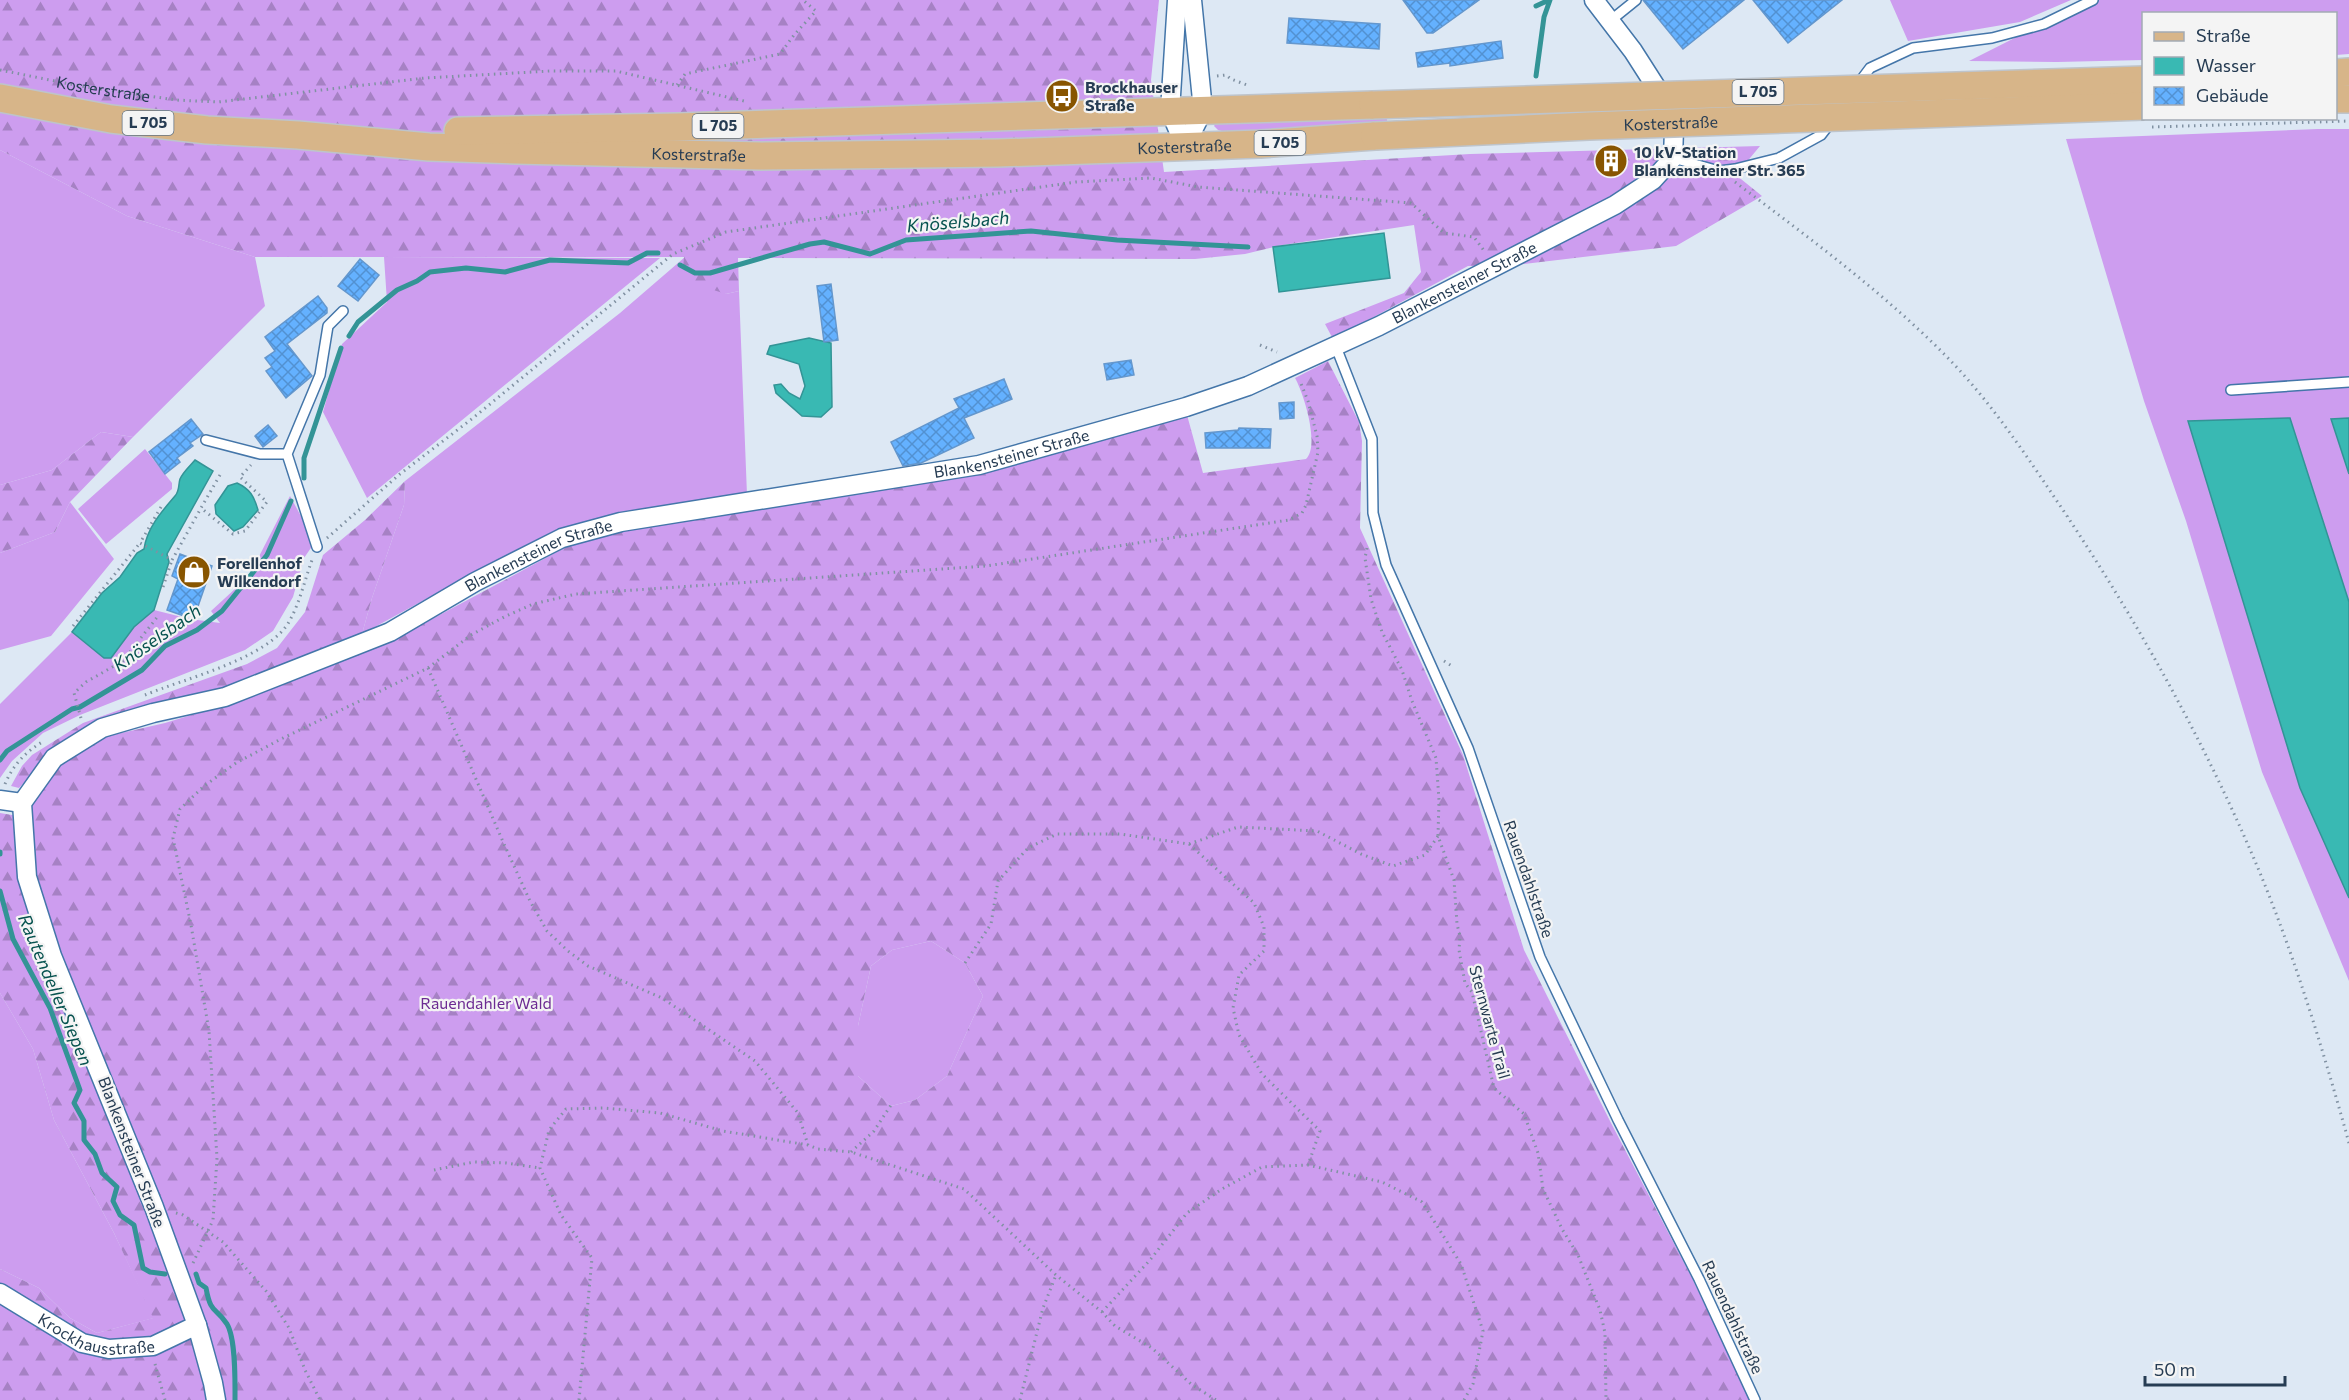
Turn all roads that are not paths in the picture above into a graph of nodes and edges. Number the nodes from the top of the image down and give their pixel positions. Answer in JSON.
{"nodes":[{"id":1,"x":1177,"y":0,"type":"edge"},
{"id":2,"x":1192,"y":0,"type":"edge"},
{"id":3,"x":1594,"y":0,"type":"edge"},
{"id":4,"x":1636,"y":0,"type":"edge"},
{"id":5,"x":2093,"y":0,"type":"edge"},
{"id":6,"x":1611,"y":21,"type":"junction"},
{"id":7,"x":2142,"y":80,"type":"edge"},
{"id":8,"x":1849,"y":97,"type":"dead end"},
{"id":9,"x":0,"y":98,"type":"edge"},
{"id":10,"x":1842,"y":106,"type":"dead end"},
{"id":11,"x":2142,"y":106,"type":"edge"},
{"id":12,"x":1203,"y":110,"type":"junction"},
{"id":13,"x":1170,"y":111,"type":"junction"},
{"id":14,"x":298,"y":135,"type":"junction"},
{"id":15,"x":1185,"y":146,"type":"junction"},
{"id":16,"x":1673,"y":158,"type":"junction"},
{"id":17,"x":343,"y":311,"type":"dead end"},
{"id":18,"x":1336,"y":347,"type":"junction"},
{"id":19,"x":2349,"y":382,"type":"edge"},
{"id":20,"x":2231,"y":390,"type":"dead end"},
{"id":21,"x":207,"y":440,"type":"dead end"},
{"id":22,"x":287,"y":454,"type":"junction"},
{"id":23,"x":317,"y":546,"type":"road end"},
{"id":24,"x":2,"y":794,"type":"edge"},
{"id":25,"x":22,"y":803,"type":"junction"},
{"id":26,"x":0,"y":1293,"type":"edge"},
{"id":27,"x":197,"y":1324,"type":"junction"},
{"id":28,"x":216,"y":1400,"type":"edge"},
{"id":29,"x":1755,"y":1400,"type":"edge"}],
"edges":[{"from":1,"to":13,"type":"street"},
{"from":2,"to":12,"type":"street"},
{"from":3,"to":6,"type":"street"},
{"from":4,"to":6,"type":"lane"},
{"from":5,"to":8,"type":"lane"},
{"from":6,"to":16,"type":"street"},
{"from":7,"to":12,"type":"main road","name":"Kosterstraße","number":"L 705","bridge":true},
{"from":9,"to":14,"type":"main road","name":"Kosterstraße","number":"L 705"},
{"from":10,"to":16,"type":"lane"},
{"from":11,"to":15,"type":"main road","name":"Kosterstraße","number":"L 705","bridge":true},
{"from":12,"to":13,"type":"main road","name":"Kosterstraße","number":"L 705"},
{"from":12,"to":15,"type":"street"},
{"from":13,"to":14,"type":"main road","name":"Kosterstraße","number":"L 705"},
{"from":13,"to":15,"type":"street"},
{"from":14,"to":15,"type":"main road","name":"Kosterstraße","number":"L 705"},
{"from":16,"to":18,"type":"street","name":"Blankensteiner Straße"},
{"from":17,"to":22,"type":"lane"},
{"from":18,"to":25,"type":"street","name":"Blankensteiner Straße"},
{"from":18,"to":29,"type":"lane","name":"Rauendahlstraße"},
{"from":19,"to":20,"type":"lane"},
{"from":21,"to":22,"type":"lane"},
{"from":22,"to":23,"type":"lane"},
{"from":24,"to":25,"type":"street"},
{"from":25,"to":27,"type":"street","name":"Blankensteiner Straße"},
{"from":26,"to":27,"type":"street","name":"Krockhausstraße"},
{"from":27,"to":28,"type":"street","name":"Blankensteiner Straße"}]}
